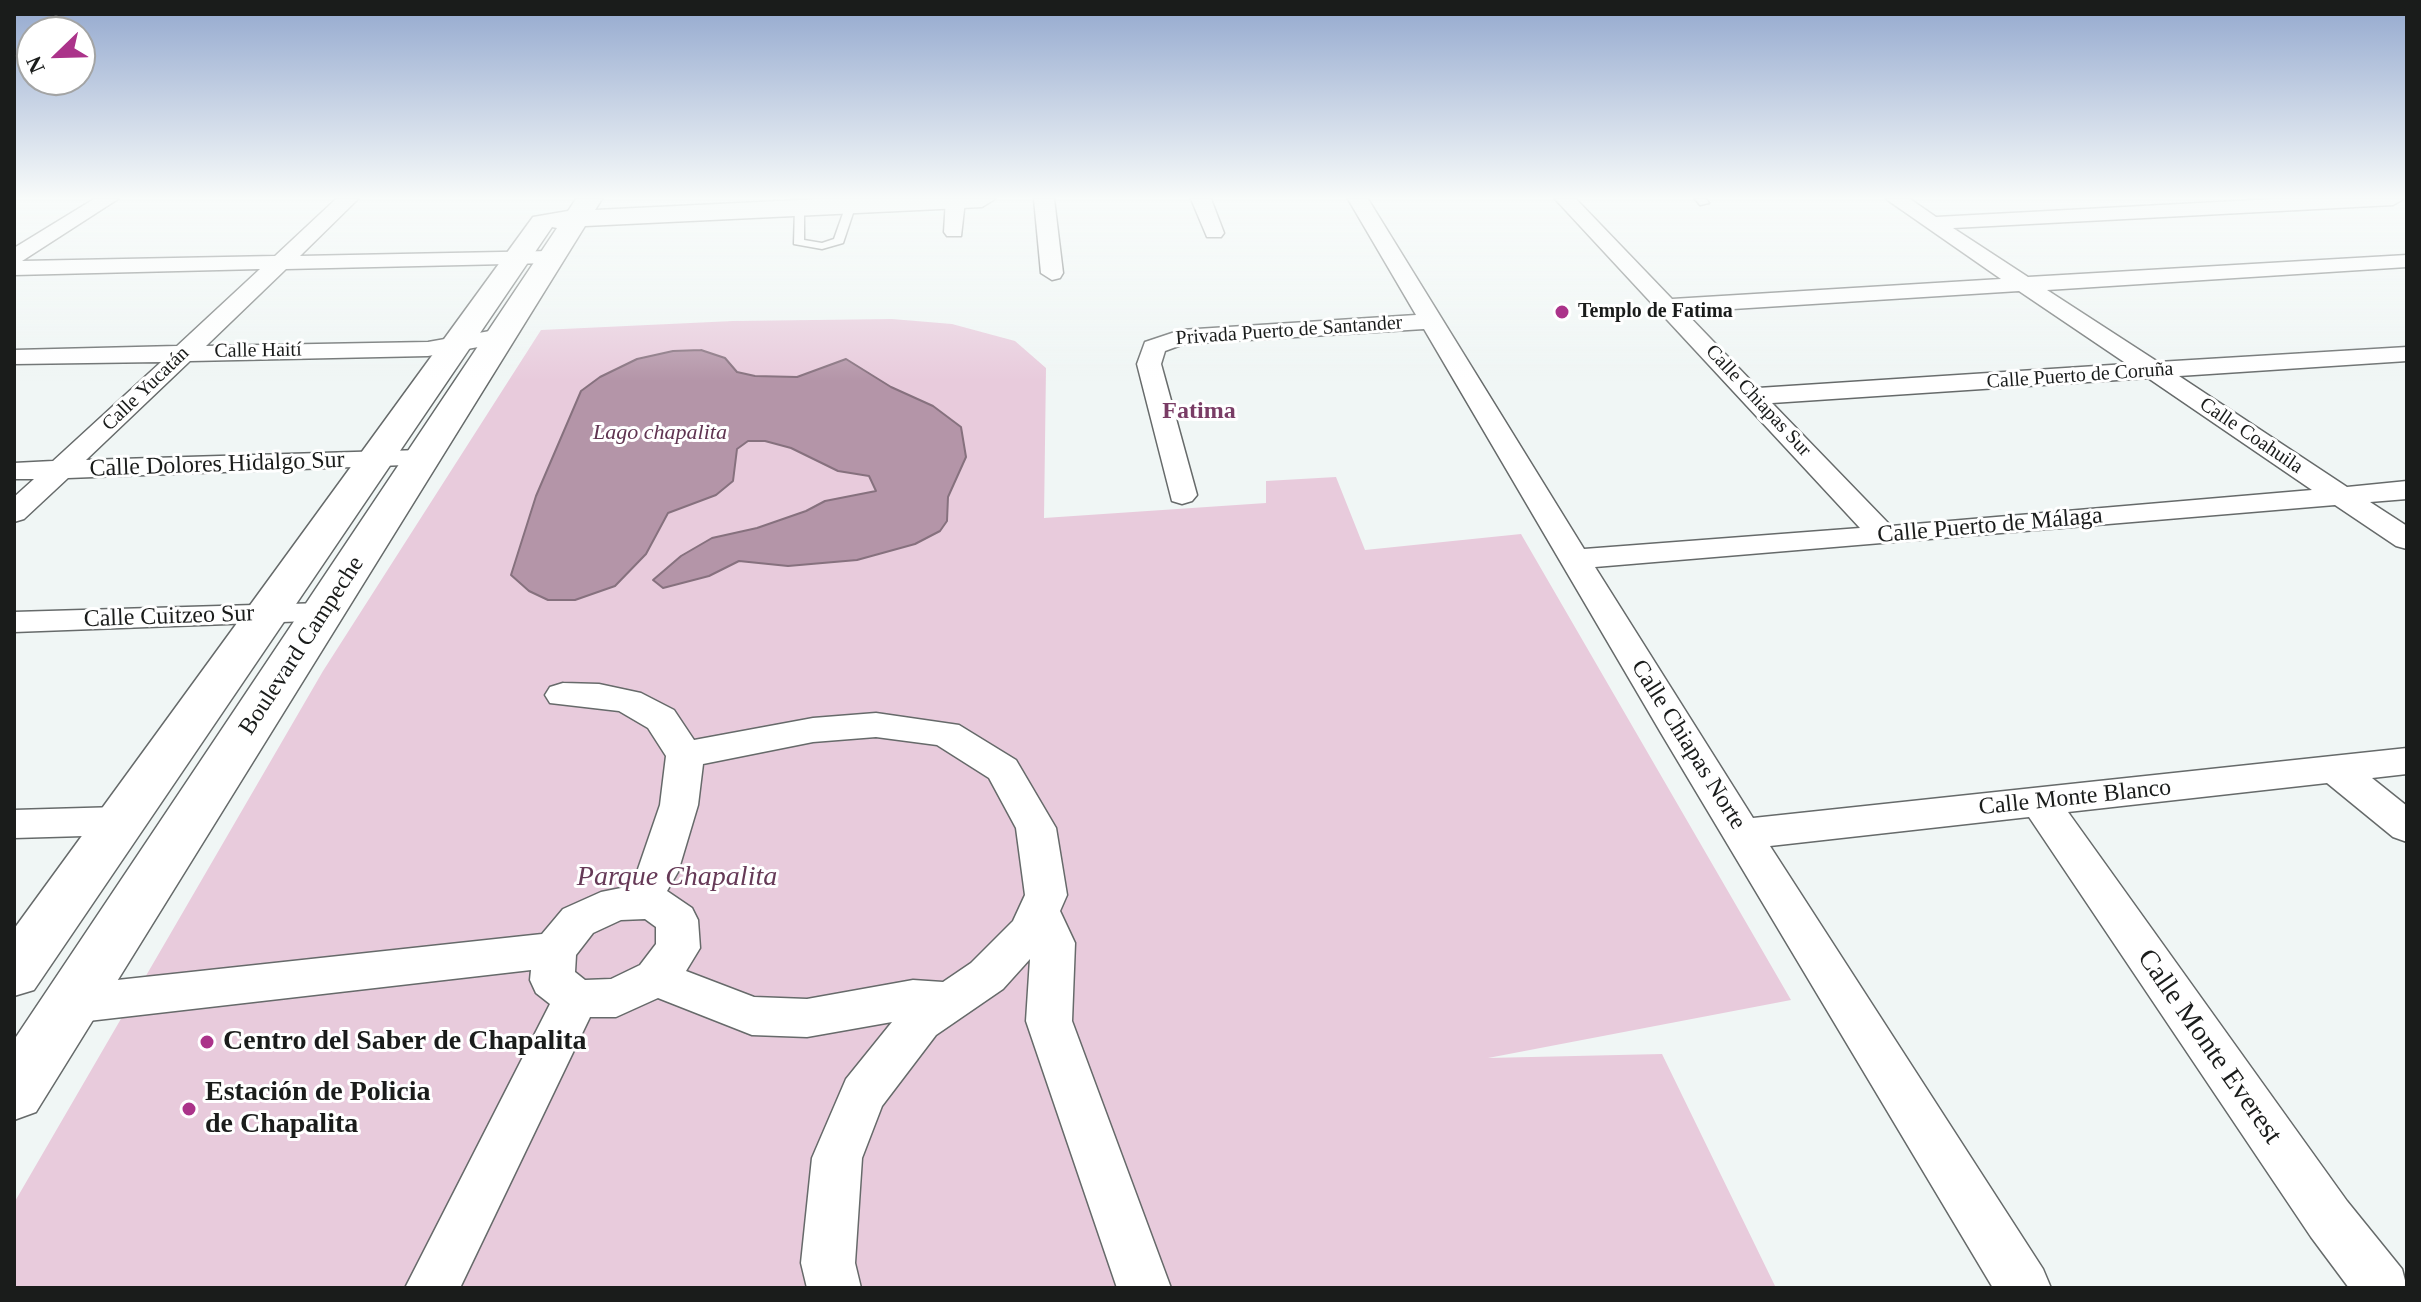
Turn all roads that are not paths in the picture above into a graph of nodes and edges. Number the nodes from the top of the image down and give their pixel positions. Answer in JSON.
{"nodes":[{"id":1,"x":281,"y":260,"type":"edge"},
{"id":2,"x":299,"y":260,"type":"edge"},
{"id":3,"x":526,"y":260,"type":"edge"},
{"id":4,"x":539,"y":260,"type":"edge"},
{"id":5,"x":1051,"y":260,"type":"edge"},
{"id":6,"x":1396,"y":260,"type":"edge"},
{"id":7,"x":1624,"y":260,"type":"edge"},
{"id":8,"x":1988,"y":260,"type":"edge"},
{"id":9,"x":2407,"y":261,"type":"edge"},
{"id":10,"x":277,"y":263,"type":"junction"},
{"id":11,"x":14,"y":268,"type":"edge"},
{"id":12,"x":1052,"y":273,"type":"dead end"},
{"id":13,"x":2024,"y":283,"type":"junction"},
{"id":14,"x":1669,"y":306,"type":"junction"},
{"id":15,"x":1434,"y":321,"type":"junction"},
{"id":16,"x":501,"y":336,"type":"junction"},
{"id":17,"x":455,"y":346,"type":"junction"},
{"id":18,"x":185,"y":352,"type":"junction"},
{"id":19,"x":2407,"y":354,"type":"edge"},
{"id":20,"x":14,"y":357,"type":"edge"},
{"id":21,"x":2154,"y":371,"type":"junction"},
{"id":22,"x":1753,"y":396,"type":"junction"},
{"id":23,"x":421,"y":458,"type":"junction"},
{"id":24,"x":376,"y":461,"type":"junction"},
{"id":25,"x":63,"y":469,"type":"junction"},
{"id":26,"x":14,"y":471,"type":"edge"},
{"id":27,"x":2407,"y":490,"type":"edge"},
{"id":28,"x":1182,"y":495,"type":"dead end"},
{"id":29,"x":2341,"y":496,"type":"junction"},
{"id":30,"x":14,"y":513,"type":"edge"},
{"id":31,"x":1883,"y":535,"type":"junction"},
{"id":32,"x":2407,"y":540,"type":"edge"},
{"id":33,"x":1573,"y":559,"type":"junction"},
{"id":34,"x":267,"y":613,"type":"junction"},
{"id":35,"x":323,"y":613,"type":"junction"},
{"id":36,"x":14,"y":622,"type":"edge"},
{"id":37,"x":563,"y":695,"type":"dead end"},
{"id":38,"x":685,"y":755,"type":"junction"},
{"id":39,"x":2407,"y":761,"type":"edge"},
{"id":40,"x":2335,"y":769,"type":"junction"},
{"id":41,"x":2040,"y":802,"type":"junction"},
{"id":42,"x":119,"y":821,"type":"junction"},
{"id":43,"x":14,"y":824,"type":"edge"},
{"id":44,"x":2407,"y":827,"type":"edge"},
{"id":45,"x":1744,"y":834,"type":"junction"},
{"id":46,"x":638,"y":903,"type":"junction"},
{"id":47,"x":1037,"y":914,"type":"junction"},
{"id":48,"x":554,"y":950,"type":"junction"},
{"id":49,"x":14,"y":973,"type":"edge"},
{"id":50,"x":656,"y":978,"type":"junction"},
{"id":51,"x":576,"y":999,"type":"junction"},
{"id":52,"x":950,"y":1001,"type":"junction"},
{"id":53,"x":71,"y":1004,"type":"junction"},
{"id":54,"x":14,"y":1092,"type":"edge"},
{"id":55,"x":432,"y":1288,"type":"edge"},
{"id":56,"x":834,"y":1288,"type":"edge"},
{"id":57,"x":1144,"y":1288,"type":"edge"},
{"id":58,"x":2024,"y":1288,"type":"edge"},
{"id":59,"x":2383,"y":1288,"type":"edge"}],
"edges":[{"from":1,"to":10,"type":"street","name":"Calle Yucatán"},
{"from":2,"to":10,"type":"street"},
{"from":3,"to":17,"type":"street","name":"Boulevard Campeche"},
{"from":4,"to":16,"type":"street","name":"Boulevard Campeche"},
{"from":5,"to":12,"type":"street"},
{"from":6,"to":15,"type":"street","name":"Calle Chiapas Norte"},
{"from":7,"to":14,"type":"street","name":"Calle Chiapas Sur"},
{"from":8,"to":13,"type":"street","name":"Calle Coahuila"},
{"from":9,"to":13,"type":"street"},
{"from":10,"to":11,"type":"street"},
{"from":10,"to":18,"type":"street","name":"Calle Yucatán"},
{"from":13,"to":14,"type":"street"},
{"from":13,"to":21,"type":"street","name":"Calle Coahuila"},
{"from":14,"to":22,"type":"street","name":"Calle Chiapas Sur"},
{"from":15,"to":28,"type":"street","name":"Privada Puerto de Santander"},
{"from":15,"to":33,"type":"street","name":"Calle Chiapas Norte"},
{"from":16,"to":17,"type":"street","name":"Calle Haití"},
{"from":16,"to":23,"type":"street","name":"Boulevard Campeche"},
{"from":17,"to":18,"type":"street","name":"Calle Haití"},
{"from":17,"to":24,"type":"street","name":"Boulevard Campeche"},
{"from":18,"to":20,"type":"street","name":"Calle Haití"},
{"from":18,"to":25,"type":"street","name":"Calle Yucatán"},
{"from":19,"to":21,"type":"street","name":"Calle Puerto de Coruña"},
{"from":21,"to":22,"type":"street","name":"Calle Puerto de Coruña"},
{"from":21,"to":29,"type":"street","name":"Calle Coahuila"},
{"from":22,"to":31,"type":"street","name":"Calle Chiapas Sur"},
{"from":23,"to":24,"type":"street","name":"Calle Dolores Hidalgo Sur"},
{"from":23,"to":35,"type":"street","name":"Boulevard Campeche"},
{"from":24,"to":25,"type":"street","name":"Calle Dolores Hidalgo Sur"},
{"from":24,"to":34,"type":"street","name":"Boulevard Campeche"},
{"from":25,"to":26,"type":"street","name":"Calle Dolores Hidalgo Sur"},
{"from":25,"to":30,"type":"street","name":"Calle Yucatán"},
{"from":27,"to":29,"type":"street","name":"Calle Puerto de Málaga"},
{"from":29,"to":31,"type":"street","name":"Calle Puerto de Málaga"},
{"from":29,"to":32,"type":"street","name":"Calle Coahuila"},
{"from":31,"to":33,"type":"street","name":"Calle Puerto de Málaga"},
{"from":33,"to":45,"type":"street","name":"Calle Chiapas Norte"},
{"from":34,"to":35,"type":"street","name":"Calle Cuitzeo Sur"},
{"from":34,"to":36,"type":"street","name":"Calle Cuitzeo Sur"},
{"from":34,"to":42,"type":"street","name":"Boulevard Campeche"},
{"from":35,"to":53,"type":"street","name":"Boulevard Campeche"},
{"from":37,"to":38,"type":"street"},
{"from":38,"to":46,"type":"street"},
{"from":38,"to":47,"type":"street"},
{"from":39,"to":40,"type":"street","name":"Calle Monte Blanco"},
{"from":40,"to":41,"type":"street","name":"Calle Monte Blanco"},
{"from":40,"to":44,"type":"street"},
{"from":41,"to":45,"type":"street","name":"Calle Monte Blanco"},
{"from":41,"to":59,"type":"street","name":"Calle Monte Everest"},
{"from":42,"to":43,"type":"street"},
{"from":42,"to":49,"type":"street","name":"Boulevard Campeche"},
{"from":45,"to":58,"type":"street","name":"Calle Chiapas Norte"},
{"from":46,"to":48,"type":"street"},
{"from":46,"to":50,"type":"street"},
{"from":47,"to":52,"type":"street"},
{"from":47,"to":57,"type":"street"},
{"from":48,"to":51,"type":"street"},
{"from":48,"to":53,"type":"street"},
{"from":50,"to":51,"type":"street"},
{"from":50,"to":52,"type":"street"},
{"from":51,"to":55,"type":"street"},
{"from":52,"to":56,"type":"street"},
{"from":53,"to":54,"type":"street","name":"Boulevard Campeche"}]}
